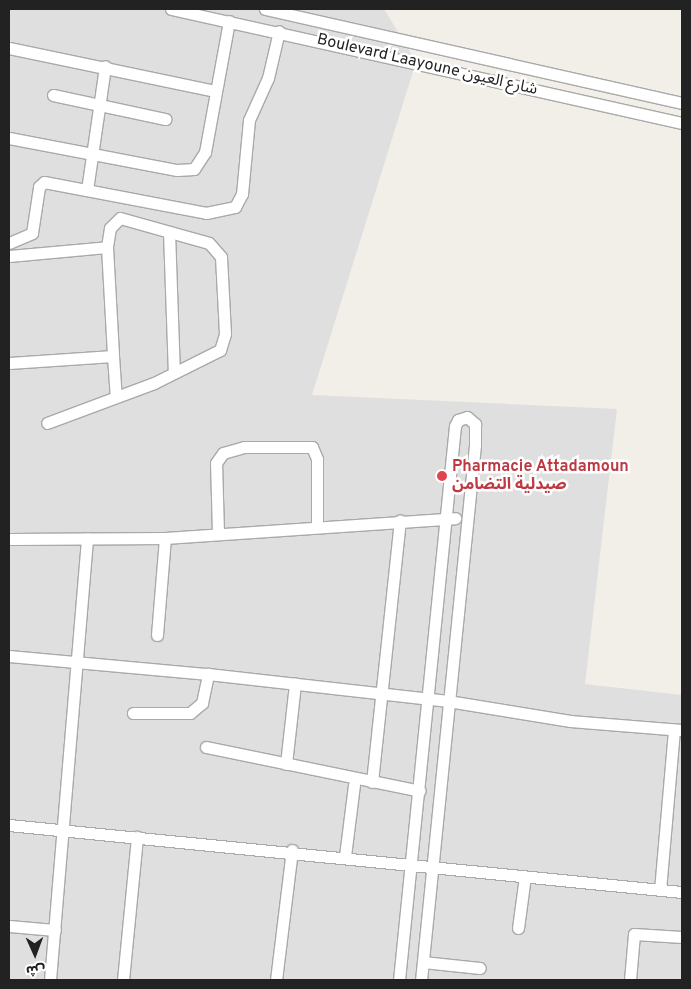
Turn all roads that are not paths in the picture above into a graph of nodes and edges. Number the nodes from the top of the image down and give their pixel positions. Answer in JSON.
{"nodes":[{"id":1,"x":171,"y":9,"type":"edge"},
{"id":2,"x":265,"y":9,"type":"edge"},
{"id":3,"x":229,"y":21,"type":"junction"},
{"id":4,"x":279,"y":31,"type":"junction"},
{"id":5,"x":9,"y":48,"type":"edge"},
{"id":6,"x":105,"y":66,"type":"junction"},
{"id":7,"x":215,"y":91,"type":"junction"},
{"id":8,"x":53,"y":95,"type":"dead end"},
{"id":9,"x":682,"y":103,"type":"edge"},
{"id":10,"x":99,"y":104,"type":"junction"},
{"id":11,"x":165,"y":119,"type":"dead end"},
{"id":12,"x":682,"y":123,"type":"edge"},
{"id":13,"x":9,"y":138,"type":"edge"},
{"id":14,"x":93,"y":153,"type":"junction"},
{"id":15,"x":87,"y":190,"type":"junction"},
{"id":16,"x":169,"y":232,"type":"junction"},
{"id":17,"x":9,"y":243,"type":"edge"},
{"id":18,"x":107,"y":247,"type":"junction"},
{"id":19,"x":9,"y":256,"type":"edge"},
{"id":20,"x":112,"y":356,"type":"junction"},
{"id":21,"x":9,"y":363,"type":"edge"},
{"id":22,"x":174,"y":372,"type":"junction"},
{"id":23,"x":116,"y":394,"type":"junction"},
{"id":24,"x":47,"y":423,"type":"dead end"},
{"id":25,"x":449,"y":518,"type":"junction"},
{"id":26,"x":466,"y":518,"type":"junction"},
{"id":27,"x":400,"y":520,"type":"junction"},
{"id":28,"x":317,"y":525,"type":"junction"},
{"id":29,"x":218,"y":533,"type":"junction"},
{"id":30,"x":164,"y":538,"type":"junction"},
{"id":31,"x":9,"y":539,"type":"edge"},
{"id":32,"x":87,"y":539,"type":"junction"},
{"id":33,"x":436,"y":634,"type":"junction"},
{"id":34,"x":157,"y":635,"type":"dead end"},
{"id":35,"x":453,"y":637,"type":"junction"},
{"id":36,"x":9,"y":656,"type":"edge"},
{"id":37,"x":79,"y":663,"type":"junction"},
{"id":38,"x":208,"y":674,"type":"junction"},
{"id":39,"x":296,"y":684,"type":"junction"},
{"id":40,"x":380,"y":694,"type":"junction"},
{"id":41,"x":429,"y":699,"type":"junction"},
{"id":42,"x":448,"y":701,"type":"junction"},
{"id":43,"x":132,"y":713,"type":"dead end"},
{"id":44,"x":678,"y":730,"type":"edge"},
{"id":45,"x":206,"y":747,"type":"dead end"},
{"id":46,"x":286,"y":764,"type":"junction"},
{"id":47,"x":372,"y":782,"type":"junction"},
{"id":48,"x":354,"y":785,"type":"dead end"},
{"id":49,"x":420,"y":791,"type":"junction"},
{"id":50,"x":9,"y":825,"type":"edge"},
{"id":51,"x":63,"y":831,"type":"junction"},
{"id":52,"x":138,"y":837,"type":"junction"},
{"id":53,"x":292,"y":850,"type":"junction"},
{"id":54,"x":345,"y":856,"type":"junction"},
{"id":55,"x":414,"y":862,"type":"junction"},
{"id":56,"x":431,"y":864,"type":"junction"},
{"id":57,"x":525,"y":876,"type":"junction"},
{"id":58,"x":660,"y":890,"type":"junction"},
{"id":59,"x":682,"y":892,"type":"edge"},
{"id":60,"x":9,"y":926,"type":"edge"},
{"id":61,"x":518,"y":928,"type":"dead end"},
{"id":62,"x":55,"y":930,"type":"junction"},
{"id":63,"x":682,"y":937,"type":"edge"},
{"id":64,"x":423,"y":962,"type":"junction"},
{"id":65,"x":480,"y":968,"type":"dead end"},
{"id":66,"x":50,"y":980,"type":"edge"},
{"id":67,"x":123,"y":980,"type":"edge"},
{"id":68,"x":276,"y":980,"type":"edge"},
{"id":69,"x":399,"y":980,"type":"edge"},
{"id":70,"x":421,"y":980,"type":"edge"},
{"id":71,"x":630,"y":980,"type":"edge"}],
"edges":[{"from":1,"to":3,"type":"street","name":"Boulevard Laayoune شارع العيون"},
{"from":2,"to":9,"type":"street","name":"Boulevard Laayoune شارع العيون"},
{"from":3,"to":4,"type":"street","name":"Boulevard Laayoune شارع العيون"},
{"from":3,"to":7,"type":"street"},
{"from":4,"to":12,"type":"street","name":"Boulevard Laayoune شارع العيون"},
{"from":4,"to":15,"type":"street"},
{"from":5,"to":6,"type":"street"},
{"from":6,"to":7,"type":"street"},
{"from":6,"to":10,"type":"street"},
{"from":7,"to":14,"type":"street"},
{"from":8,"to":10,"type":"street"},
{"from":10,"to":11,"type":"street"},
{"from":10,"to":14,"type":"street"},
{"from":13,"to":14,"type":"street"},
{"from":14,"to":15,"type":"street"},
{"from":15,"to":17,"type":"street"},
{"from":16,"to":18,"type":"street"},
{"from":16,"to":22,"type":"street"},
{"from":16,"to":22,"type":"street"},
{"from":18,"to":19,"type":"street"},
{"from":18,"to":20,"type":"street"},
{"from":20,"to":21,"type":"street"},
{"from":20,"to":23,"type":"street"},
{"from":22,"to":23,"type":"street"},
{"from":23,"to":24,"type":"street"},
{"from":25,"to":26,"type":"street"},
{"from":25,"to":26,"type":"street"},
{"from":25,"to":27,"type":"street"},
{"from":25,"to":33,"type":"street"},
{"from":26,"to":35,"type":"street"},
{"from":27,"to":28,"type":"street"},
{"from":27,"to":40,"type":"street"},
{"from":28,"to":29,"type":"street"},
{"from":28,"to":29,"type":"street"},
{"from":29,"to":30,"type":"street"},
{"from":30,"to":32,"type":"street"},
{"from":30,"to":34,"type":"street"},
{"from":31,"to":32,"type":"street"},
{"from":32,"to":37,"type":"street"},
{"from":33,"to":35,"type":"street"},
{"from":33,"to":41,"type":"street"},
{"from":35,"to":42,"type":"street"},
{"from":36,"to":37,"type":"street"},
{"from":37,"to":38,"type":"street"},
{"from":37,"to":51,"type":"street"},
{"from":38,"to":39,"type":"street"},
{"from":38,"to":43,"type":"street"},
{"from":39,"to":40,"type":"street"},
{"from":39,"to":46,"type":"street"},
{"from":40,"to":41,"type":"street"},
{"from":40,"to":47,"type":"street"},
{"from":41,"to":42,"type":"street"},
{"from":41,"to":49,"type":"street"},
{"from":42,"to":44,"type":"street"},
{"from":42,"to":56,"type":"street"},
{"from":44,"to":58,"type":"street"},
{"from":45,"to":46,"type":"street"},
{"from":46,"to":47,"type":"street"},
{"from":47,"to":49,"type":"street"},
{"from":48,"to":54,"type":"street"},
{"from":49,"to":55,"type":"street"},
{"from":50,"to":51,"type":"street"},
{"from":51,"to":52,"type":"street"},
{"from":51,"to":62,"type":"street"},
{"from":52,"to":53,"type":"street"},
{"from":52,"to":67,"type":"street"},
{"from":53,"to":54,"type":"street"},
{"from":53,"to":68,"type":"street"},
{"from":54,"to":55,"type":"street"},
{"from":55,"to":56,"type":"street"},
{"from":55,"to":69,"type":"street"},
{"from":56,"to":57,"type":"street"},
{"from":56,"to":64,"type":"street"},
{"from":57,"to":58,"type":"street"},
{"from":57,"to":61,"type":"street"},
{"from":58,"to":59,"type":"street"},
{"from":60,"to":62,"type":"street"},
{"from":62,"to":66,"type":"street"},
{"from":63,"to":71,"type":"street"},
{"from":64,"to":65,"type":"street"},
{"from":64,"to":70,"type":"street"}]}
